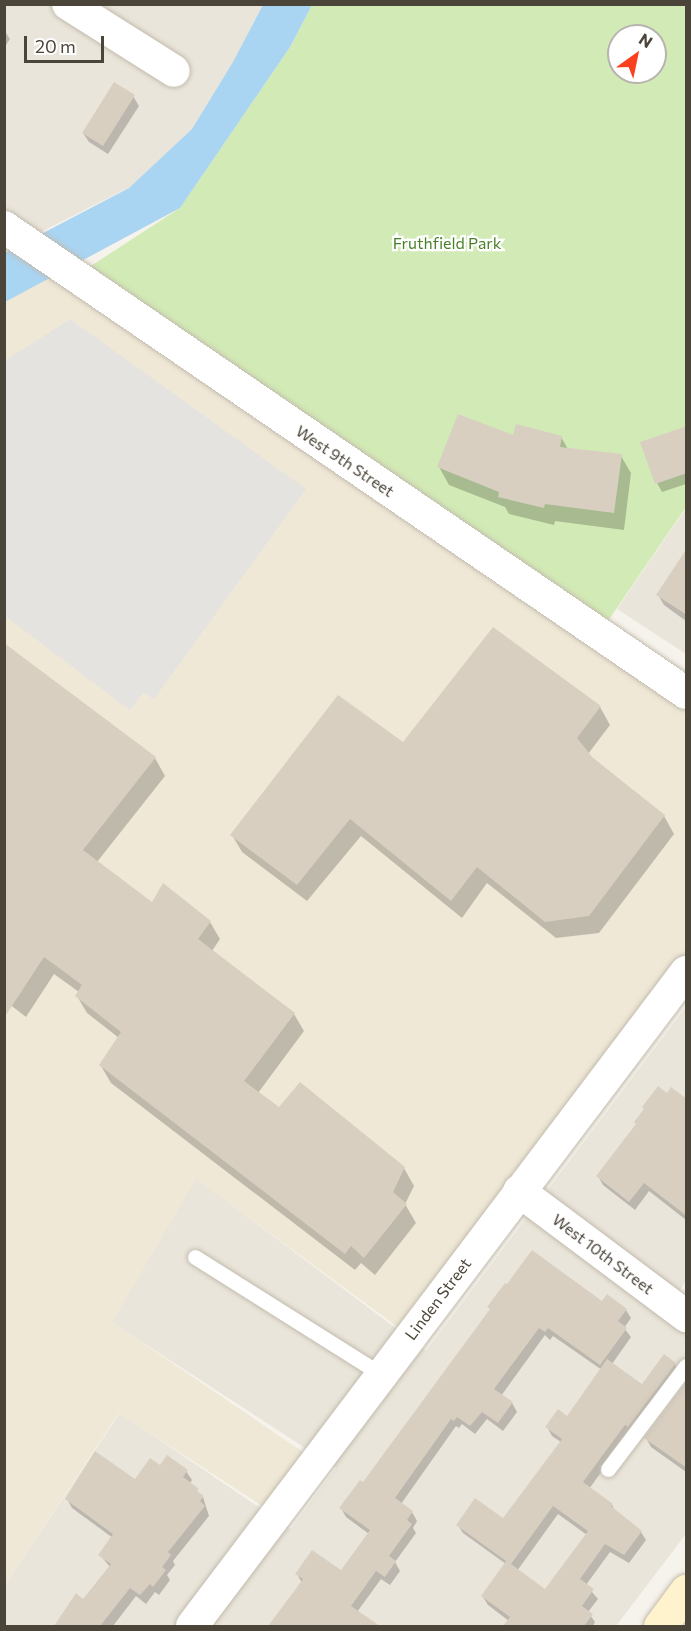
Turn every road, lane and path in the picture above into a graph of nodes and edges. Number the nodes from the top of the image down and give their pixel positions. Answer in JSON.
{"nodes":[{"id":1,"x":68,"y":4,"type":"edge"},
{"id":2,"x":174,"y":71,"type":"dead end"},
{"id":3,"x":14,"y":234,"type":"edge"},
{"id":4,"x":687,"y":693,"type":"edge"},
{"id":5,"x":687,"y":972,"type":"edge"},
{"id":6,"x":519,"y":1191,"type":"junction"},
{"id":7,"x":195,"y":1257,"type":"dead end"},
{"id":8,"x":687,"y":1316,"type":"edge"},
{"id":9,"x":687,"y":1366,"type":"edge"},
{"id":10,"x":381,"y":1374,"type":"junction"},
{"id":11,"x":608,"y":1469,"type":"dead end"},
{"id":12,"x":687,"y":1591,"type":"edge"},
{"id":13,"x":192,"y":1626,"type":"edge"},
{"id":14,"x":660,"y":1626,"type":"edge"}],
"edges":[{"from":1,"to":2,"type":"street"},
{"from":3,"to":4,"type":"street","name":"West 9th Street"},
{"from":5,"to":6,"type":"street","name":"Linden Street"},
{"from":6,"to":8,"type":"street","name":"West 10th Street"},
{"from":6,"to":10,"type":"street","name":"Linden Street"},
{"from":7,"to":10,"type":"lane"},
{"from":9,"to":11,"type":"lane"},
{"from":10,"to":13,"type":"street","name":"Linden Street"},
{"from":12,"to":14,"type":"main road"}]}
